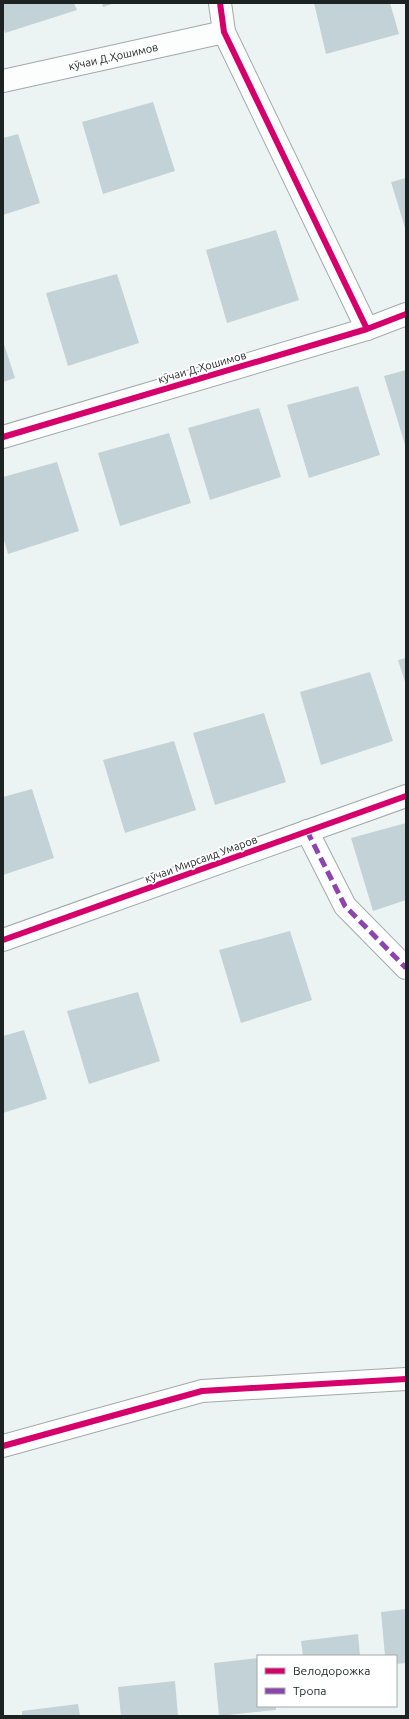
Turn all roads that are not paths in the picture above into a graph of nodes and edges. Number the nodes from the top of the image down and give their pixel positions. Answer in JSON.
{"nodes":[{"id":1,"x":220,"y":3,"type":"edge"},
{"id":2,"x":224,"y":32,"type":"junction"},
{"id":3,"x":3,"y":81,"type":"edge"},
{"id":4,"x":406,"y":314,"type":"edge"},
{"id":5,"x":367,"y":329,"type":"junction"},
{"id":6,"x":3,"y":437,"type":"edge"},
{"id":7,"x":406,"y":796,"type":"edge"},
{"id":8,"x":308,"y":831,"type":"junction"},
{"id":9,"x":3,"y":940,"type":"edge"},
{"id":10,"x":406,"y":968,"type":"edge"},
{"id":11,"x":406,"y":1379,"type":"edge"},
{"id":12,"x":3,"y":1446,"type":"edge"}],
"edges":[{"from":1,"to":2,"type":"street"},
{"from":2,"to":3,"type":"street","name":"кӯчаи Д.Ҳошимов"},
{"from":2,"to":5,"type":"street"},
{"from":4,"to":5,"type":"street","name":"кӯчаи Д.Ҳошимов"},
{"from":5,"to":6,"type":"street","name":"кӯчаи Д.Ҳошимов"},
{"from":7,"to":8,"type":"street","name":"кӯчаи Мирсаид Умаров"},
{"from":8,"to":9,"type":"street","name":"кӯчаи Мирсаид Умаров"},
{"from":8,"to":10,"type":"street"},
{"from":11,"to":12,"type":"street"}]}
